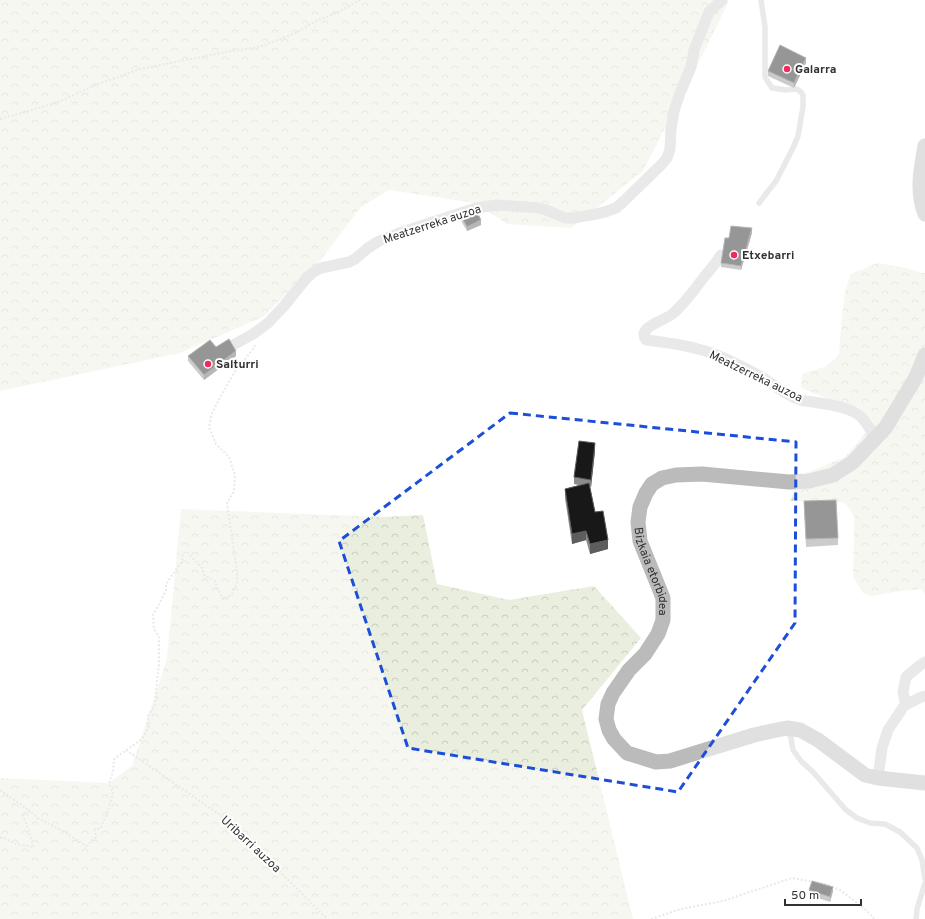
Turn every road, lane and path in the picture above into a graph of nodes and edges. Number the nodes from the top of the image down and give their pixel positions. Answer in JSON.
{"nodes":[{"id":1,"x":360,"y":0,"type":"edge"},
{"id":2,"x":722,"y":0,"type":"edge"},
{"id":3,"x":761,"y":0,"type":"edge"},
{"id":4,"x":0,"y":119,"type":"edge"},
{"id":5,"x":925,"y":146,"type":"edge"},
{"id":6,"x":759,"y":203,"type":"dead end"},
{"id":7,"x":925,"y":214,"type":"edge"},
{"id":8,"x":721,"y":255,"type":"edge"},
{"id":9,"x":261,"y":329,"type":"junction"},
{"id":10,"x":233,"y":345,"type":"edge"},
{"id":11,"x":925,"y":355,"type":"edge"},
{"id":12,"x":873,"y":440,"type":"junction"},
{"id":13,"x":925,"y":662,"type":"edge"},
{"id":14,"x":925,"y":696,"type":"edge"},
{"id":15,"x":906,"y":705,"type":"junction"},
{"id":16,"x":787,"y":728,"type":"junction"},
{"id":17,"x":126,"y":750,"type":"junction"},
{"id":18,"x":878,"y":778,"type":"junction"},
{"id":19,"x":925,"y":783,"type":"edge"},
{"id":20,"x":0,"y":790,"type":"edge"},
{"id":21,"x":30,"y":811,"type":"junction"},
{"id":22,"x":0,"y":838,"type":"edge"},
{"id":23,"x":925,"y":879,"type":"edge"},
{"id":24,"x":925,"y":883,"type":"edge"},
{"id":25,"x":328,"y":919,"type":"edge"},
{"id":26,"x":651,"y":919,"type":"edge"},
{"id":27,"x":874,"y":919,"type":"edge"},
{"id":28,"x":916,"y":919,"type":"edge"}],
"edges":[{"from":1,"to":4,"type":"path"},
{"from":2,"to":9,"type":"street","name":"Meatzerreka auzoa"},
{"from":3,"to":6,"type":"lane"},
{"from":5,"to":7,"type":"street"},
{"from":8,"to":12,"type":"street","name":"Meatzerreka auzoa"},
{"from":9,"to":10,"type":"street","name":"Meatzerreka auzoa"},
{"from":9,"to":17,"type":"path"},
{"from":11,"to":12,"type":"street","name":"Bizkaia etorbidea"},
{"from":12,"to":16,"type":"street","name":"Bizkaia etorbidea"},
{"from":13,"to":15,"type":"street"},
{"from":14,"to":15,"type":"street"},
{"from":15,"to":18,"type":"street"},
{"from":16,"to":18,"type":"street","name":"Bizkaia etorbidea"},
{"from":16,"to":23,"type":"lane"},
{"from":17,"to":21,"type":"path"},
{"from":17,"to":25,"type":"path","name":"Uribarri auzoa"},
{"from":18,"to":19,"type":"street","name":"Bizkaia etorbidea"},
{"from":20,"to":21,"type":"path"},
{"from":21,"to":22,"type":"path"},
{"from":24,"to":28,"type":"lane"},
{"from":26,"to":27,"type":"path"}]}
